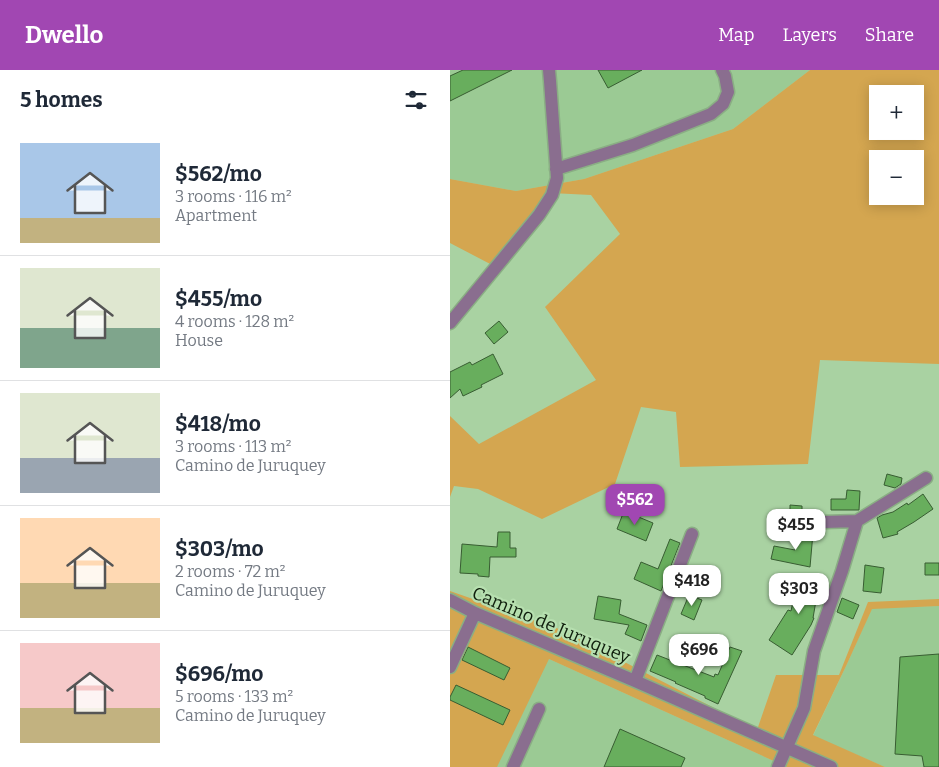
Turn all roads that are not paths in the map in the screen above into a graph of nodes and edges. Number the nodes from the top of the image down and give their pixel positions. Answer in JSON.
{"nodes":[{"id":1,"x":548,"y":70,"type":"edge"},
{"id":2,"x":722,"y":70,"type":"edge"},
{"id":3,"x":556,"y":169,"type":"junction"},
{"id":4,"x":450,"y":323,"type":"edge"},
{"id":5,"x":926,"y":478,"type":"dead end"},
{"id":6,"x":857,"y":521,"type":"junction"},
{"id":7,"x":792,"y":523,"type":"dead end"},
{"id":8,"x":692,"y":534,"type":"dead end"},
{"id":9,"x":450,"y":600,"type":"edge"},
{"id":10,"x":475,"y":613,"type":"junction"},
{"id":11,"x":450,"y":667,"type":"edge"},
{"id":12,"x":635,"y":681,"type":"junction"},
{"id":13,"x":539,"y":710,"type":"dead end"},
{"id":14,"x":787,"y":748,"type":"junction"},
{"id":15,"x":513,"y":767,"type":"edge"},
{"id":16,"x":778,"y":767,"type":"edge"},
{"id":17,"x":831,"y":767,"type":"edge"}],
"edges":[{"from":1,"to":3,"type":"street"},
{"from":2,"to":3,"type":"street"},
{"from":3,"to":4,"type":"street"},
{"from":5,"to":6,"type":"street"},
{"from":6,"to":7,"type":"street"},
{"from":6,"to":14,"type":"street"},
{"from":8,"to":12,"type":"street"},
{"from":9,"to":10,"type":"street","name":"Camino de Juruquey"},
{"from":10,"to":11,"type":"street"},
{"from":10,"to":12,"type":"street","name":"Camino de Juruquey"},
{"from":12,"to":14,"type":"street","name":"Camino de Juruquey"},
{"from":13,"to":15,"type":"street"},
{"from":14,"to":16,"type":"street"},
{"from":14,"to":17,"type":"street","name":"Camino de Juruquey"}]}
